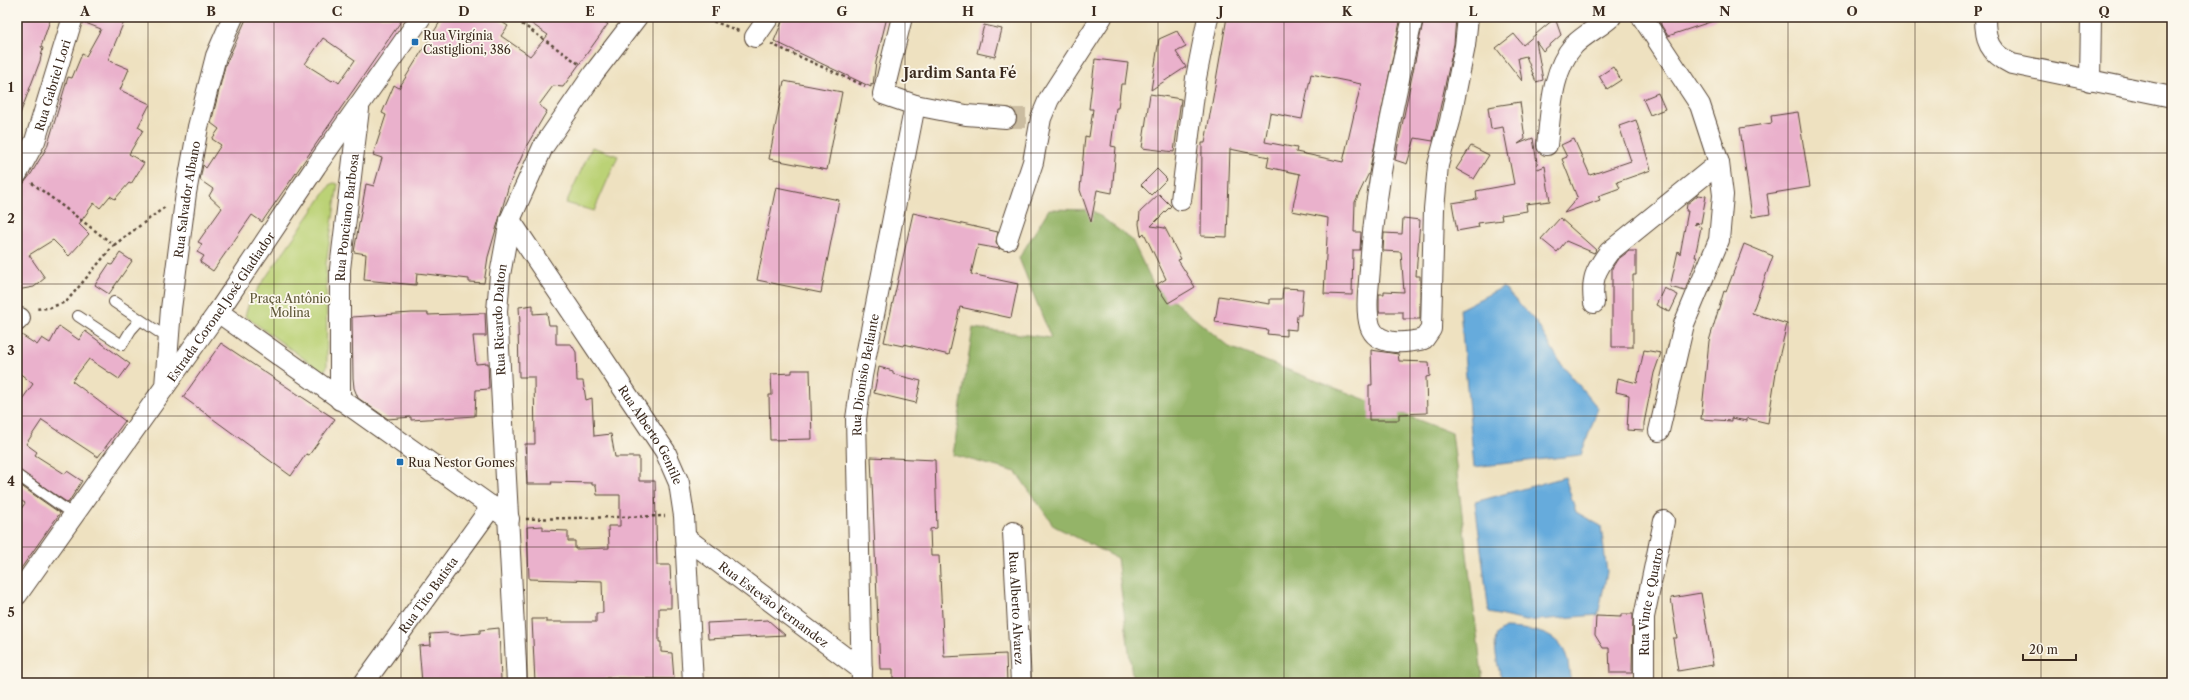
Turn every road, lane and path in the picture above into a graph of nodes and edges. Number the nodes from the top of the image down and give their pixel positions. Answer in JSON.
{"nodes":[{"id":1,"x":73,"y":17,"type":"edge"},
{"id":2,"x":233,"y":17,"type":"edge"},
{"id":3,"x":421,"y":17,"type":"edge"},
{"id":4,"x":512,"y":17,"type":"edge"},
{"id":5,"x":637,"y":17,"type":"edge"},
{"id":6,"x":702,"y":17,"type":"edge"},
{"id":7,"x":769,"y":17,"type":"edge"},
{"id":8,"x":902,"y":17,"type":"edge"},
{"id":9,"x":1208,"y":17,"type":"edge"},
{"id":10,"x":1413,"y":17,"type":"edge"},
{"id":11,"x":1468,"y":17,"type":"edge"},
{"id":12,"x":1611,"y":17,"type":"edge"},
{"id":13,"x":1642,"y":17,"type":"edge"},
{"id":14,"x":1985,"y":17,"type":"edge"},
{"id":15,"x":2091,"y":17,"type":"edge"},
{"id":16,"x":1098,"y":19,"type":"edge"},
{"id":17,"x":755,"y":37,"type":"junction"},
{"id":18,"x":594,"y":74,"type":"junction"},
{"id":19,"x":2090,"y":81,"type":"junction"},
{"id":20,"x":883,"y":94,"type":"junction"},
{"id":21,"x":2172,"y":97,"type":"edge"},
{"id":22,"x":915,"y":105,"type":"junction"},
{"id":23,"x":359,"y":106,"type":"junction"},
{"id":24,"x":1006,"y":118,"type":"tunnel mouth"},
{"id":25,"x":1547,"y":145,"type":"dead end"},
{"id":26,"x":1719,"y":163,"type":"junction"},
{"id":27,"x":22,"y":176,"type":"edge"},
{"id":28,"x":186,"y":193,"type":"junction"},
{"id":29,"x":1181,"y":200,"type":"dead end"},
{"id":30,"x":510,"y":220,"type":"junction"},
{"id":31,"x":1007,"y":240,"type":"dead end"},
{"id":32,"x":114,"y":245,"type":"junction"},
{"id":33,"x":114,"y":302,"type":"dead end"},
{"id":34,"x":1594,"y":303,"type":"dead end"},
{"id":35,"x":218,"y":312,"type":"junction"},
{"id":36,"x":78,"y":316,"type":"dead end"},
{"id":37,"x":18,"y":319,"type":"edge"},
{"id":38,"x":140,"y":320,"type":"junction"},
{"id":39,"x":169,"y":339,"type":"junction"},
{"id":40,"x":165,"y":386,"type":"junction"},
{"id":41,"x":340,"y":400,"type":"junction"},
{"id":42,"x":1659,"y":430,"type":"dead end"},
{"id":43,"x":17,"y":475,"type":"edge"},
{"id":44,"x":492,"y":506,"type":"junction"},
{"id":45,"x":74,"y":515,"type":"junction"},
{"id":46,"x":684,"y":516,"type":"junction"},
{"id":47,"x":509,"y":519,"type":"junction"},
{"id":48,"x":1664,"y":520,"type":"dead end"},
{"id":49,"x":1013,"y":532,"type":"dead end"},
{"id":50,"x":686,"y":538,"type":"junction"},
{"id":51,"x":17,"y":595,"type":"edge"},
{"id":52,"x":862,"y":677,"type":"edge"},
{"id":53,"x":364,"y":683,"type":"edge"},
{"id":54,"x":517,"y":683,"type":"edge"},
{"id":55,"x":693,"y":683,"type":"edge"},
{"id":56,"x":1021,"y":683,"type":"edge"},
{"id":57,"x":1644,"y":683,"type":"edge"}],
"edges":[{"from":1,"to":27,"type":"street","name":"Rua Gabriel Lori"},
{"from":2,"to":28,"type":"street","name":"Rua Salvador Albano"},
{"from":3,"to":23,"type":"street","name":"Estrada Coronel José Gladiador"},
{"from":4,"to":18,"type":"path"},
{"from":5,"to":18,"type":"street","name":"Rua Ricardo Dalton"},
{"from":6,"to":17,"type":"path"},
{"from":7,"to":17,"type":"street"},
{"from":8,"to":20,"type":"street"},
{"from":9,"to":29,"type":"street"},
{"from":10,"to":11,"type":"street"},
{"from":12,"to":25,"type":"street"},
{"from":13,"to":26,"type":"street"},
{"from":14,"to":19,"type":"street"},
{"from":15,"to":19,"type":"street"},
{"from":16,"to":31,"type":"street"},
{"from":17,"to":20,"type":"path"},
{"from":18,"to":30,"type":"street","name":"Rua Ricardo Dalton"},
{"from":19,"to":21,"type":"street"},
{"from":20,"to":22,"type":"street"},
{"from":22,"to":24,"type":"street"},
{"from":22,"to":52,"type":"street","name":"Rua Dionísio Beliante"},
{"from":23,"to":35,"type":"street","name":"Estrada Coronel José Gladiador"},
{"from":23,"to":41,"type":"street","name":"Rua Ponciano Barbosa"},
{"from":26,"to":34,"type":"street"},
{"from":26,"to":42,"type":"street"},
{"from":27,"to":32,"type":"path"},
{"from":28,"to":32,"type":"path"},
{"from":28,"to":39,"type":"street","name":"Rua Salvador Albano"},
{"from":30,"to":46,"type":"street","name":"Rua Alberto Gentile"},
{"from":30,"to":47,"type":"street","name":"Rua Ricardo Dalton"},
{"from":32,"to":37,"type":"path"},
{"from":33,"to":38,"type":"lane"},
{"from":35,"to":40,"type":"street","name":"Estrada Coronel José Gladiador"},
{"from":35,"to":41,"type":"street"},
{"from":36,"to":38,"type":"lane"},
{"from":38,"to":39,"type":"lane"},
{"from":39,"to":40,"type":"street","name":"Rua Salvador Albano"},
{"from":40,"to":45,"type":"street","name":"Estrada Coronel José Gladiador"},
{"from":41,"to":44,"type":"street"},
{"from":43,"to":45,"type":"lane"},
{"from":44,"to":47,"type":"street"},
{"from":44,"to":53,"type":"street","name":"Rua Tito Batista"},
{"from":45,"to":51,"type":"street","name":"Estrada Coronel José Gladiador"},
{"from":46,"to":47,"type":"path"},
{"from":46,"to":50,"type":"street","name":"Rua Alberto Gentile"},
{"from":47,"to":54,"type":"street","name":"Rua Ricardo Dalton"},
{"from":48,"to":57,"type":"street","name":"Rua Vinte e Quatro"},
{"from":49,"to":56,"type":"street","name":"Rua Alberto Alvarez"},
{"from":50,"to":52,"type":"street","name":"Rua Estevão Fernandez"},
{"from":50,"to":55,"type":"street","name":"Rua Alberto Gentile"}]}
